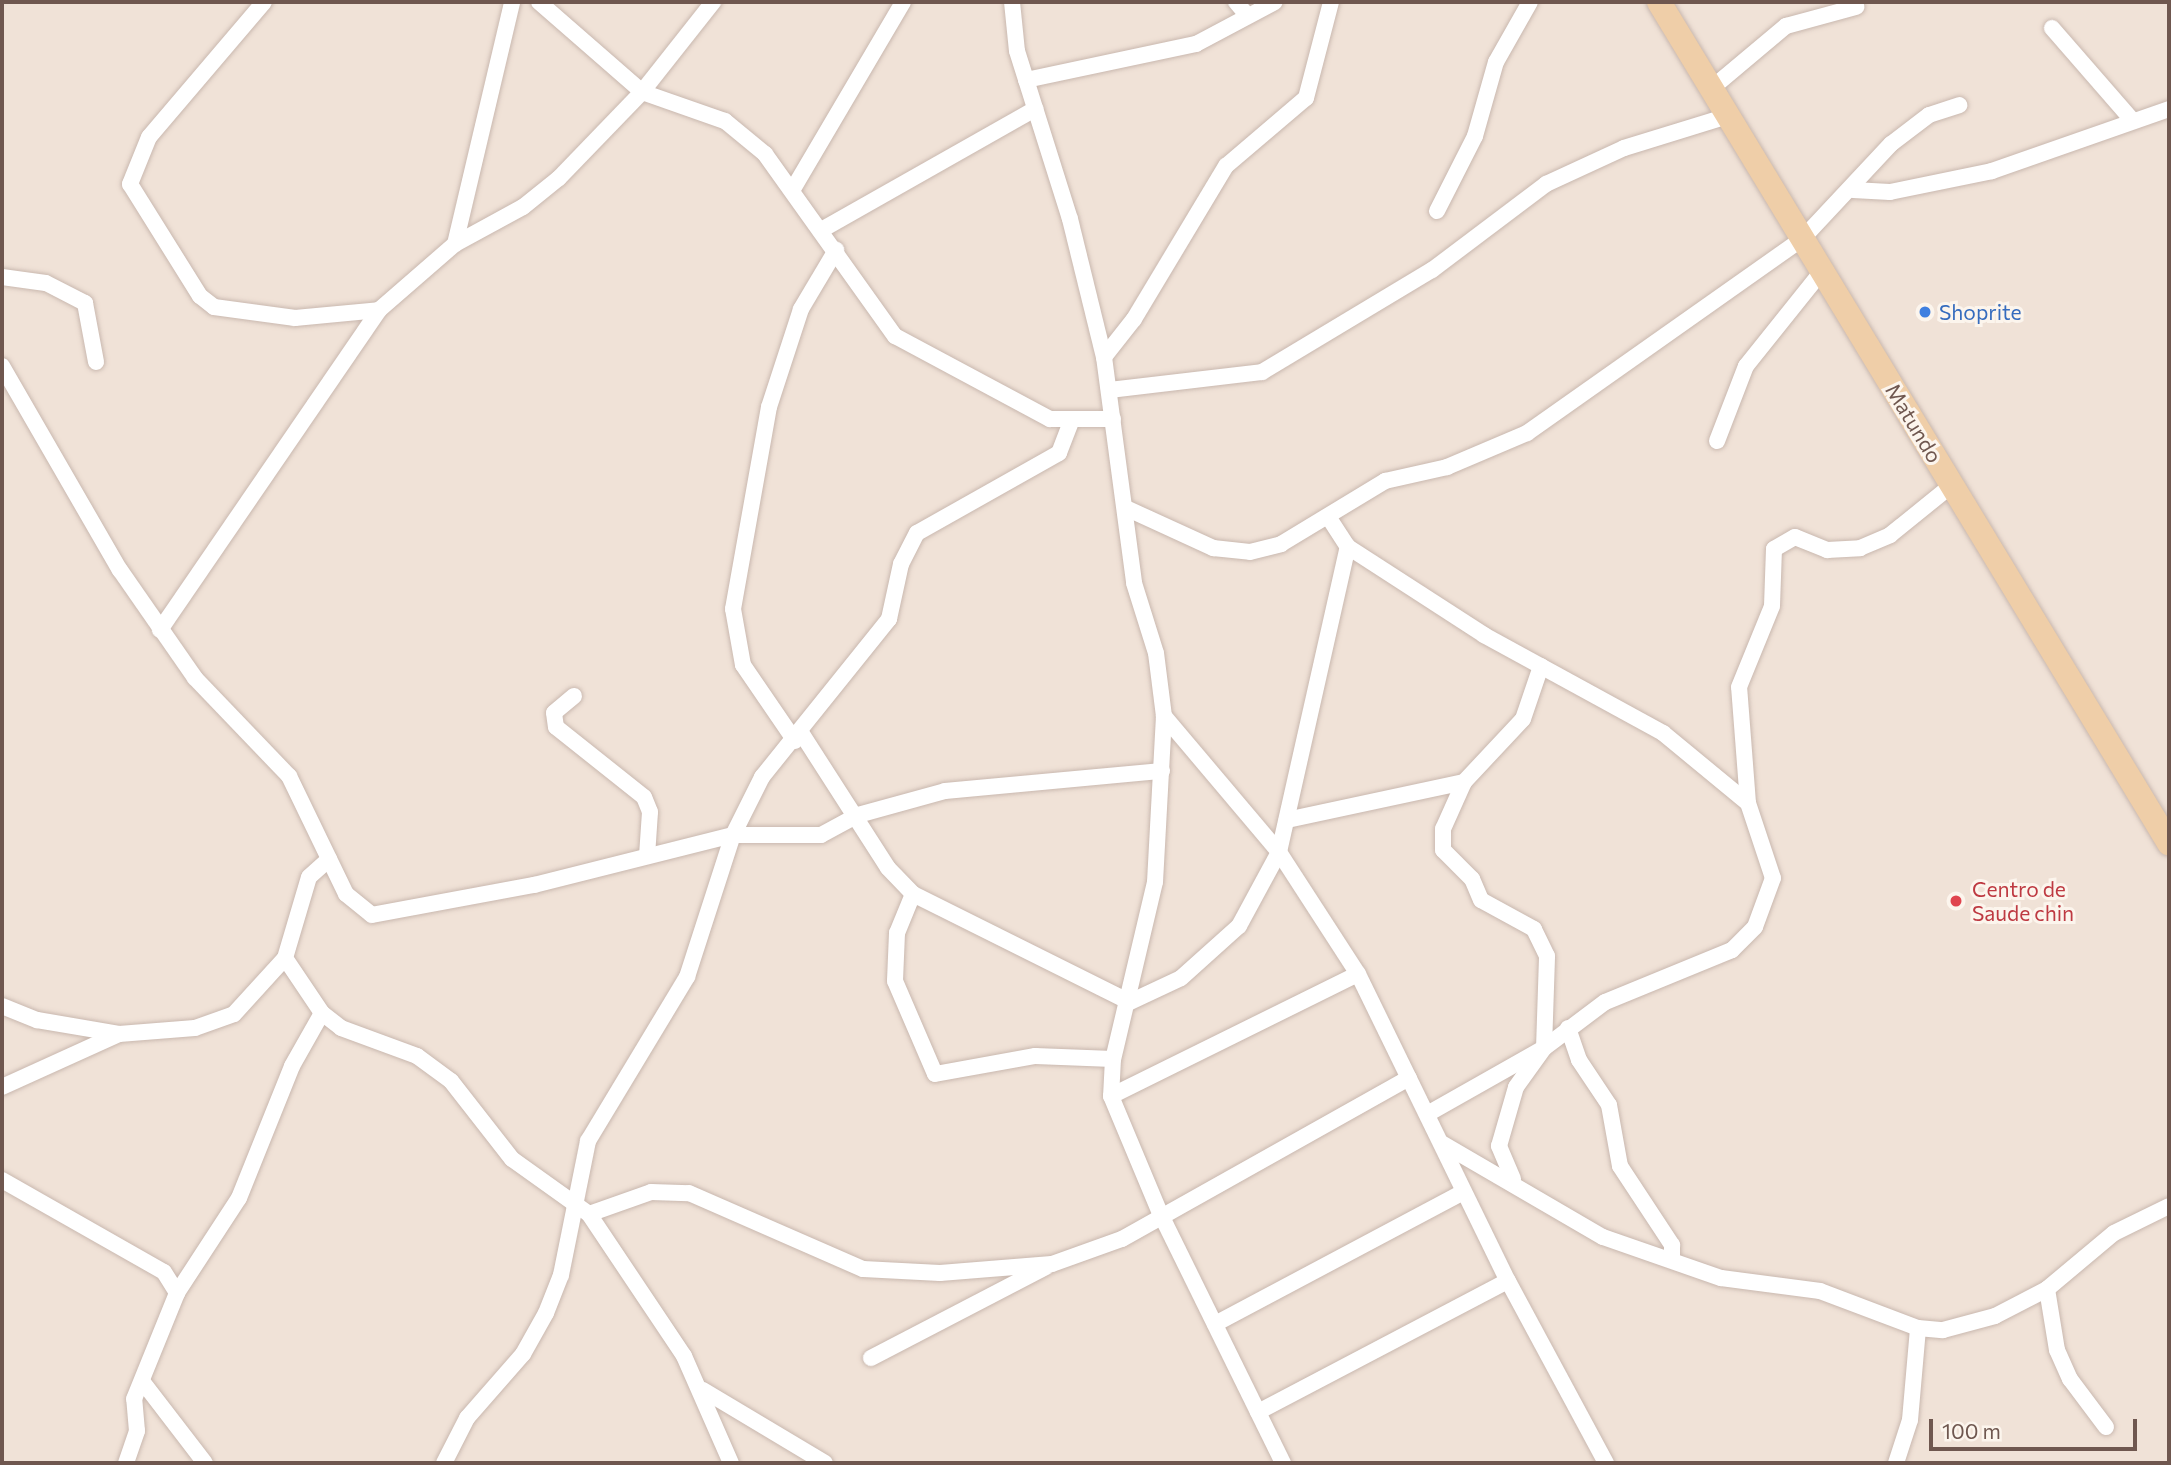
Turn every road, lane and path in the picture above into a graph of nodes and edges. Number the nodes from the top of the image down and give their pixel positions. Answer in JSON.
{"nodes":[{"id":1,"x":264,"y":2,"type":"edge"},
{"id":2,"x":512,"y":2,"type":"edge"},
{"id":3,"x":539,"y":2,"type":"edge"},
{"id":4,"x":713,"y":2,"type":"edge"},
{"id":5,"x":904,"y":2,"type":"edge"},
{"id":6,"x":1012,"y":2,"type":"edge"},
{"id":7,"x":1236,"y":2,"type":"edge"},
{"id":8,"x":1275,"y":2,"type":"edge"},
{"id":9,"x":1331,"y":2,"type":"edge"},
{"id":10,"x":1530,"y":2,"type":"edge"},
{"id":11,"x":1659,"y":2,"type":"edge"},
{"id":12,"x":1856,"y":7,"type":"dead end"},
{"id":13,"x":1247,"y":15,"type":"junction"},
{"id":14,"x":2052,"y":27,"type":"dead end"},
{"id":15,"x":1026,"y":80,"type":"junction"},
{"id":16,"x":1712,"y":88,"type":"junction"},
{"id":17,"x":642,"y":92,"type":"junction"},
{"id":18,"x":1959,"y":105,"type":"dead end"},
{"id":19,"x":1035,"y":109,"type":"junction"},
{"id":20,"x":2169,"y":109,"type":"edge"},
{"id":21,"x":1728,"y":116,"type":"junction"},
{"id":22,"x":2132,"y":120,"type":"junction"},
{"id":23,"x":793,"y":188,"type":"junction"},
{"id":24,"x":1853,"y":190,"type":"junction"},
{"id":25,"x":1437,"y":211,"type":"dead end"},
{"id":26,"x":823,"y":229,"type":"junction"},
{"id":27,"x":1802,"y":238,"type":"junction"},
{"id":28,"x":455,"y":244,"type":"junction"},
{"id":29,"x":836,"y":250,"type":"junction"},
{"id":30,"x":1822,"y":271,"type":"junction"},
{"id":31,"x":2,"y":277,"type":"edge"},
{"id":32,"x":379,"y":310,"type":"junction"},
{"id":33,"x":1104,"y":357,"type":"junction"},
{"id":34,"x":96,"y":362,"type":"dead end"},
{"id":35,"x":2,"y":366,"type":"edge"},
{"id":36,"x":1109,"y":390,"type":"junction"},
{"id":37,"x":1113,"y":419,"type":"junction"},
{"id":38,"x":1070,"y":424,"type":"junction"},
{"id":39,"x":1717,"y":441,"type":"dead end"},
{"id":40,"x":1952,"y":485,"type":"junction"},
{"id":41,"x":1128,"y":509,"type":"junction"},
{"id":42,"x":1329,"y":518,"type":"junction"},
{"id":43,"x":1348,"y":547,"type":"junction"},
{"id":44,"x":160,"y":630,"type":"junction"},
{"id":45,"x":1541,"y":666,"type":"junction"},
{"id":46,"x":574,"y":696,"type":"dead end"},
{"id":47,"x":1164,"y":716,"type":"junction"},
{"id":48,"x":799,"y":738,"type":"junction"},
{"id":49,"x":1162,"y":771,"type":"junction"},
{"id":50,"x":1464,"y":782,"type":"junction"},
{"id":51,"x":1748,"y":803,"type":"junction"},
{"id":52,"x":858,"y":816,"type":"junction"},
{"id":53,"x":1287,"y":820,"type":"junction"},
{"id":54,"x":733,"y":835,"type":"junction"},
{"id":55,"x":2168,"y":839,"type":"edge"},
{"id":56,"x":1279,"y":852,"type":"junction"},
{"id":57,"x":647,"y":856,"type":"junction"},
{"id":58,"x":329,"y":859,"type":"junction"},
{"id":59,"x":913,"y":894,"type":"junction"},
{"id":60,"x":285,"y":958,"type":"junction"},
{"id":61,"x":1358,"y":974,"type":"junction"},
{"id":62,"x":1130,"y":1002,"type":"junction"},
{"id":63,"x":2,"y":1006,"type":"edge"},
{"id":64,"x":322,"y":1013,"type":"junction"},
{"id":65,"x":1568,"y":1028,"type":"junction"},
{"id":66,"x":119,"y":1034,"type":"junction"},
{"id":67,"x":1544,"y":1048,"type":"junction"},
{"id":68,"x":1113,"y":1059,"type":"junction"},
{"id":69,"x":1409,"y":1078,"type":"junction"},
{"id":70,"x":2,"y":1087,"type":"edge"},
{"id":71,"x":1111,"y":1096,"type":"junction"},
{"id":72,"x":1429,"y":1113,"type":"junction"},
{"id":73,"x":1443,"y":1144,"type":"junction"},
{"id":74,"x":2,"y":1180,"type":"edge"},
{"id":75,"x":1514,"y":1181,"type":"junction"},
{"id":76,"x":1463,"y":1192,"type":"junction"},
{"id":77,"x":572,"y":1202,"type":"junction"},
{"id":78,"x":2169,"y":1206,"type":"edge"},
{"id":79,"x":1160,"y":1213,"type":"junction"},
{"id":80,"x":589,"y":1214,"type":"junction"},
{"id":81,"x":1672,"y":1259,"type":"junction"},
{"id":82,"x":1052,"y":1264,"type":"junction"},
{"id":83,"x":1508,"y":1281,"type":"junction"},
{"id":84,"x":2047,"y":1289,"type":"junction"},
{"id":85,"x":177,"y":1293,"type":"junction"},
{"id":86,"x":1215,"y":1324,"type":"junction"},
{"id":87,"x":1918,"y":1328,"type":"junction"},
{"id":88,"x":871,"y":1358,"type":"dead end"},
{"id":89,"x":142,"y":1381,"type":"junction"},
{"id":90,"x":703,"y":1390,"type":"junction"},
{"id":91,"x":1258,"y":1412,"type":"junction"},
{"id":92,"x":2106,"y":1427,"type":"dead end"},
{"id":93,"x":450,"y":1461,"type":"edge"},
{"id":94,"x":127,"y":1463,"type":"edge"},
{"id":95,"x":205,"y":1463,"type":"edge"},
{"id":96,"x":731,"y":1463,"type":"edge"},
{"id":97,"x":825,"y":1463,"type":"edge"},
{"id":98,"x":1283,"y":1463,"type":"edge"},
{"id":99,"x":1606,"y":1463,"type":"edge"},
{"id":100,"x":1896,"y":1463,"type":"edge"}],
"edges":[{"from":1,"to":32,"type":"street"},
{"from":2,"to":28,"type":"street"},
{"from":3,"to":17,"type":"street"},
{"from":4,"to":17,"type":"street"},
{"from":5,"to":23,"type":"street"},
{"from":6,"to":15,"type":"street"},
{"from":7,"to":13,"type":"street"},
{"from":8,"to":13,"type":"street"},
{"from":9,"to":33,"type":"street"},
{"from":10,"to":25,"type":"street"},
{"from":11,"to":16,"type":"main road","name":"Matundo"},
{"from":12,"to":16,"type":"street"},
{"from":13,"to":15,"type":"street"},
{"from":14,"to":22,"type":"street"},
{"from":15,"to":19,"type":"street"},
{"from":16,"to":21,"type":"main road","name":"Matundo"},
{"from":17,"to":23,"type":"street"},
{"from":17,"to":28,"type":"street"},
{"from":18,"to":24,"type":"street"},
{"from":19,"to":26,"type":"street"},
{"from":19,"to":33,"type":"street"},
{"from":20,"to":22,"type":"street"},
{"from":21,"to":27,"type":"main road","name":"Matundo"},
{"from":21,"to":36,"type":"street"},
{"from":22,"to":24,"type":"street"},
{"from":23,"to":26,"type":"street"},
{"from":24,"to":27,"type":"street"},
{"from":26,"to":29,"type":"street"},
{"from":27,"to":30,"type":"main road","name":"Matundo"},
{"from":27,"to":42,"type":"street"},
{"from":28,"to":32,"type":"street"},
{"from":29,"to":38,"type":"street"},
{"from":29,"to":48,"type":"street"},
{"from":30,"to":39,"type":"street"},
{"from":30,"to":40,"type":"main road","name":"Matundo"},
{"from":31,"to":34,"type":"street"},
{"from":32,"to":44,"type":"street"},
{"from":33,"to":36,"type":"street"},
{"from":35,"to":44,"type":"street"},
{"from":36,"to":37,"type":"street"},
{"from":37,"to":38,"type":"street"},
{"from":37,"to":41,"type":"street"},
{"from":38,"to":48,"type":"street"},
{"from":40,"to":51,"type":"street"},
{"from":40,"to":55,"type":"main road","name":"Matundo"},
{"from":41,"to":42,"type":"street"},
{"from":41,"to":47,"type":"street"},
{"from":42,"to":43,"type":"street"},
{"from":43,"to":45,"type":"street"},
{"from":43,"to":53,"type":"street"},
{"from":44,"to":58,"type":"street"},
{"from":45,"to":50,"type":"street"},
{"from":45,"to":51,"type":"street"},
{"from":46,"to":57,"type":"street"},
{"from":47,"to":49,"type":"street"},
{"from":47,"to":56,"type":"street"},
{"from":48,"to":52,"type":"street"},
{"from":48,"to":54,"type":"street"},
{"from":49,"to":52,"type":"street"},
{"from":49,"to":62,"type":"street"},
{"from":50,"to":53,"type":"street"},
{"from":50,"to":67,"type":"street"},
{"from":51,"to":65,"type":"street"},
{"from":52,"to":54,"type":"street"},
{"from":52,"to":59,"type":"street"},
{"from":53,"to":56,"type":"street"},
{"from":54,"to":57,"type":"street"},
{"from":54,"to":77,"type":"street"},
{"from":56,"to":61,"type":"street"},
{"from":56,"to":62,"type":"street"},
{"from":57,"to":58,"type":"street"},
{"from":58,"to":60,"type":"street"},
{"from":59,"to":62,"type":"street"},
{"from":59,"to":68,"type":"street"},
{"from":60,"to":64,"type":"street"},
{"from":60,"to":66,"type":"street"},
{"from":61,"to":69,"type":"street"},
{"from":61,"to":71,"type":"street"},
{"from":62,"to":68,"type":"street"},
{"from":63,"to":66,"type":"street"},
{"from":64,"to":77,"type":"street"},
{"from":64,"to":85,"type":"street"},
{"from":65,"to":67,"type":"street"},
{"from":65,"to":81,"type":"street"},
{"from":66,"to":70,"type":"street"},
{"from":67,"to":72,"type":"street"},
{"from":67,"to":75,"type":"street"},
{"from":68,"to":71,"type":"street"},
{"from":69,"to":72,"type":"street"},
{"from":69,"to":79,"type":"street"},
{"from":71,"to":79,"type":"street"},
{"from":72,"to":73,"type":"street"},
{"from":73,"to":75,"type":"street"},
{"from":73,"to":76,"type":"street"},
{"from":74,"to":85,"type":"street"},
{"from":75,"to":81,"type":"street"},
{"from":76,"to":83,"type":"street"},
{"from":76,"to":86,"type":"street"},
{"from":77,"to":80,"type":"street"},
{"from":77,"to":93,"type":"street"},
{"from":78,"to":84,"type":"street"},
{"from":79,"to":82,"type":"street"},
{"from":79,"to":86,"type":"street"},
{"from":80,"to":82,"type":"street"},
{"from":80,"to":90,"type":"street"},
{"from":81,"to":87,"type":"street"},
{"from":82,"to":88,"type":"street"},
{"from":83,"to":91,"type":"street"},
{"from":83,"to":99,"type":"street"},
{"from":84,"to":87,"type":"street"},
{"from":84,"to":92,"type":"street"},
{"from":85,"to":89,"type":"street"},
{"from":86,"to":91,"type":"street"},
{"from":87,"to":100,"type":"street"},
{"from":89,"to":94,"type":"street"},
{"from":89,"to":95,"type":"street"},
{"from":90,"to":96,"type":"street"},
{"from":90,"to":97,"type":"street"},
{"from":91,"to":98,"type":"street"}]}
